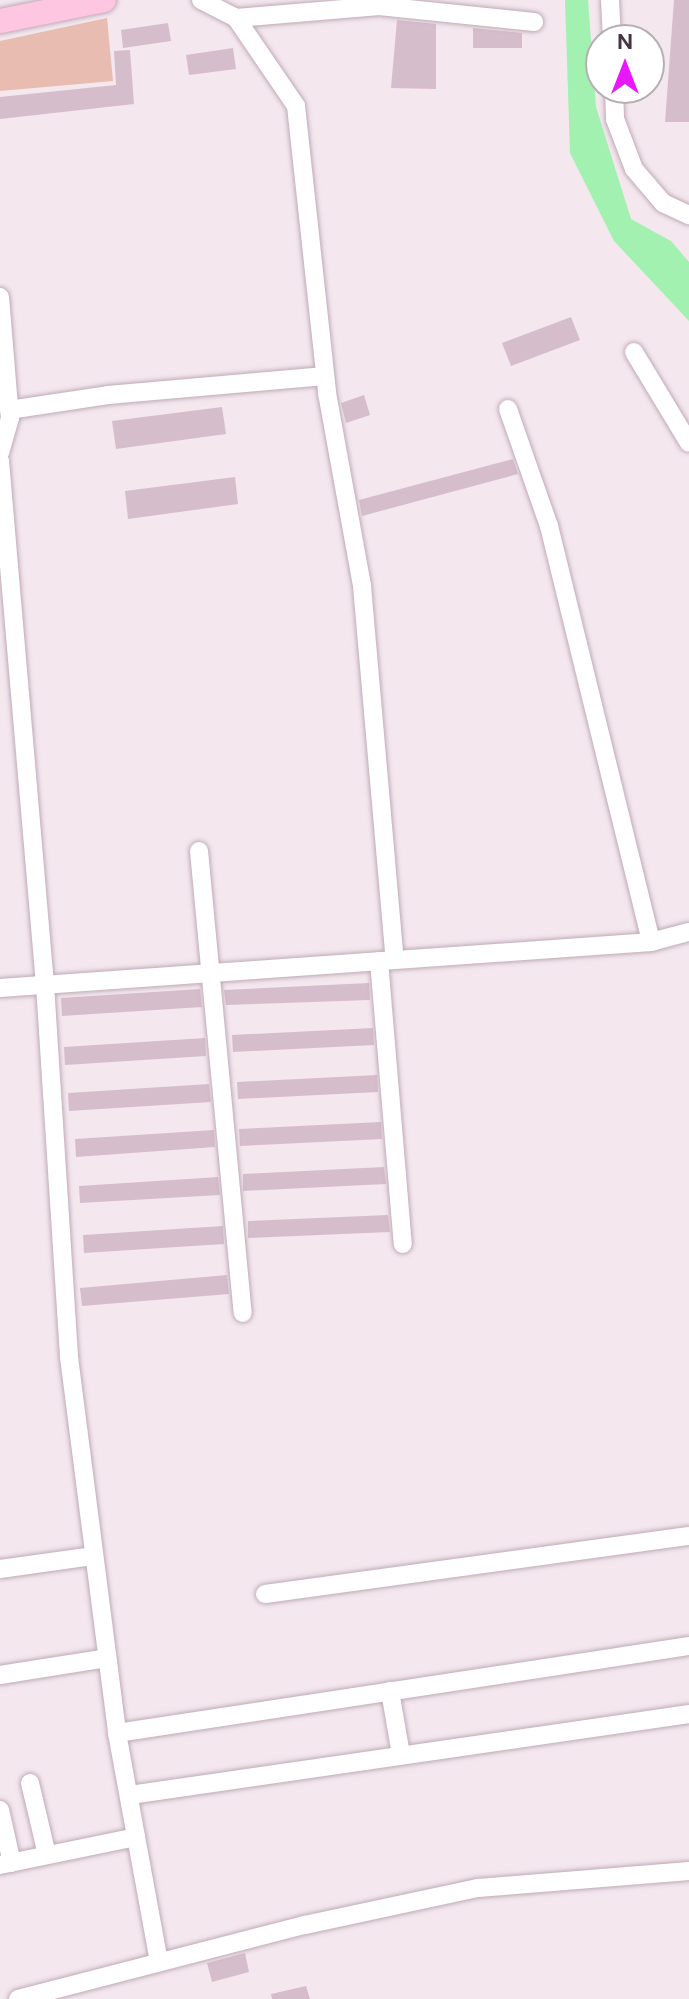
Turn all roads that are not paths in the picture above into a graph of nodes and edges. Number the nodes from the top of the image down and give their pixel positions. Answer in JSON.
{"nodes":[{"id":1,"x":104,"y":0,"type":"edge"},
{"id":2,"x":201,"y":0,"type":"edge"},
{"id":3,"x":610,"y":0,"type":"edge"},
{"id":4,"x":236,"y":18,"type":"junction"},
{"id":5,"x":0,"y":21,"type":"edge"},
{"id":6,"x":534,"y":22,"type":"dead end"},
{"id":7,"x":611,"y":24,"type":"edge"},
{"id":8,"x":615,"y":104,"type":"edge"},
{"id":9,"x":689,"y":215,"type":"edge"},
{"id":10,"x":0,"y":297,"type":"edge"},
{"id":11,"x":634,"y":352,"type":"dead end"},
{"id":12,"x":325,"y":376,"type":"junction"},
{"id":13,"x":508,"y":409,"type":"dead end"},
{"id":14,"x":9,"y":410,"type":"junction"},
{"id":15,"x":689,"y":443,"type":"edge"},
{"id":16,"x":0,"y":453,"type":"edge"},
{"id":17,"x":0,"y":461,"type":"edge"},
{"id":18,"x":199,"y":851,"type":"dead end"},
{"id":19,"x":689,"y":932,"type":"edge"},
{"id":20,"x":651,"y":942,"type":"junction"},
{"id":21,"x":387,"y":961,"type":"junction"},
{"id":22,"x":209,"y":973,"type":"junction"},
{"id":23,"x":45,"y":985,"type":"junction"},
{"id":24,"x":0,"y":988,"type":"edge"},
{"id":25,"x":403,"y":1244,"type":"dead end"},
{"id":26,"x":243,"y":1313,"type":"dead end"},
{"id":27,"x":689,"y":1536,"type":"edge"},
{"id":28,"x":94,"y":1556,"type":"junction"},
{"id":29,"x":0,"y":1569,"type":"edge"},
{"id":30,"x":265,"y":1594,"type":"dead end"},
{"id":31,"x":689,"y":1646,"type":"edge"},
{"id":32,"x":107,"y":1658,"type":"junction"},
{"id":33,"x":0,"y":1675,"type":"edge"},
{"id":34,"x":390,"y":1691,"type":"junction"},
{"id":35,"x":689,"y":1714,"type":"edge"},
{"id":36,"x":117,"y":1733,"type":"junction"},
{"id":37,"x":401,"y":1755,"type":"junction"},
{"id":38,"x":30,"y":1783,"type":"dead end"},
{"id":39,"x":130,"y":1795,"type":"junction"},
{"id":40,"x":0,"y":1810,"type":"edge"},
{"id":41,"x":136,"y":1837,"type":"junction"},
{"id":42,"x":47,"y":1855,"type":"junction"},
{"id":43,"x":6,"y":1864,"type":"edge"},
{"id":44,"x":689,"y":1871,"type":"edge"},
{"id":45,"x":159,"y":1962,"type":"junction"},
{"id":46,"x":18,"y":1999,"type":"edge"}],
"edges":[{"from":1,"to":5,"type":"main road"},
{"from":2,"to":4,"type":"street"},
{"from":3,"to":7,"type":"street"},
{"from":4,"to":6,"type":"street"},
{"from":4,"to":12,"type":"street"},
{"from":8,"to":9,"type":"street"},
{"from":10,"to":14,"type":"street"},
{"from":11,"to":15,"type":"street"},
{"from":12,"to":14,"type":"street"},
{"from":12,"to":21,"type":"street"},
{"from":13,"to":20,"type":"street"},
{"from":14,"to":16,"type":"street"},
{"from":17,"to":23,"type":"street"},
{"from":18,"to":22,"type":"street"},
{"from":19,"to":20,"type":"street"},
{"from":20,"to":21,"type":"street"},
{"from":21,"to":22,"type":"street"},
{"from":21,"to":25,"type":"street"},
{"from":22,"to":23,"type":"street"},
{"from":22,"to":26,"type":"street"},
{"from":23,"to":24,"type":"street"},
{"from":23,"to":28,"type":"street"},
{"from":27,"to":30,"type":"street"},
{"from":28,"to":29,"type":"street"},
{"from":28,"to":32,"type":"street"},
{"from":31,"to":34,"type":"street"},
{"from":32,"to":33,"type":"street"},
{"from":32,"to":36,"type":"street"},
{"from":34,"to":36,"type":"street"},
{"from":34,"to":37,"type":"street"},
{"from":35,"to":37,"type":"street"},
{"from":36,"to":39,"type":"street"},
{"from":37,"to":39,"type":"street"},
{"from":38,"to":42,"type":"street"},
{"from":39,"to":41,"type":"street"},
{"from":40,"to":43,"type":"street"},
{"from":41,"to":42,"type":"street"},
{"from":41,"to":45,"type":"street"},
{"from":42,"to":43,"type":"street"},
{"from":44,"to":45,"type":"street"},
{"from":45,"to":46,"type":"street"}]}
